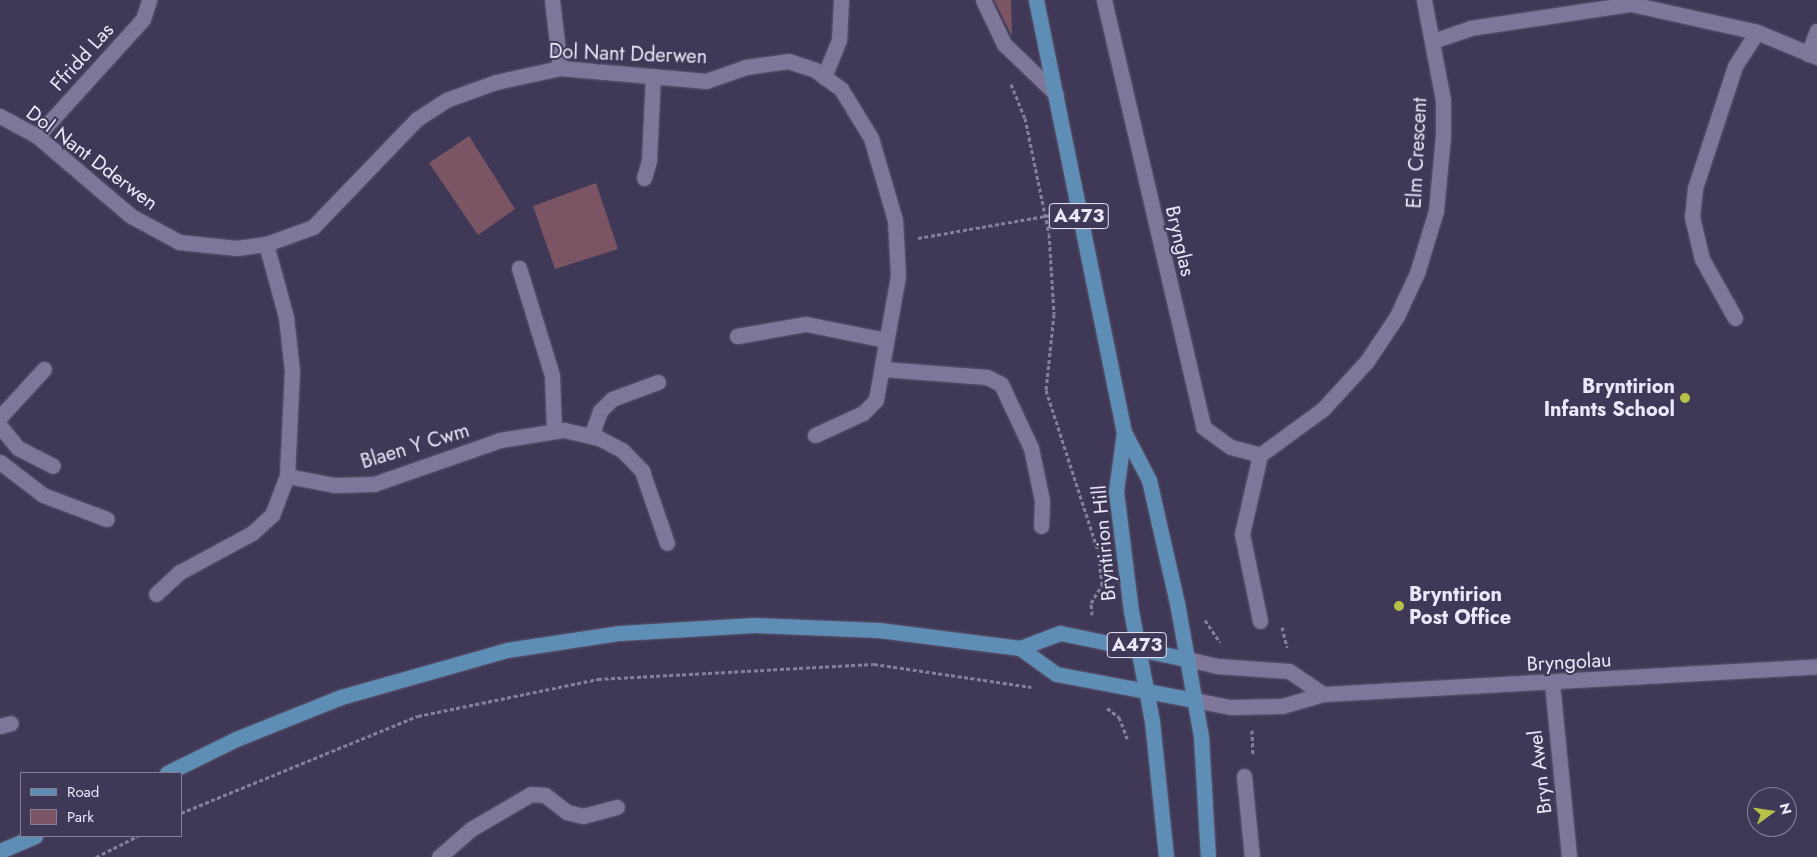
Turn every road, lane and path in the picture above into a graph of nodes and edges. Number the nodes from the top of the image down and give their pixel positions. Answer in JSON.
{"nodes":[{"id":1,"x":149,"y":0,"type":"edge"},
{"id":2,"x":552,"y":0,"type":"edge"},
{"id":3,"x":841,"y":0,"type":"edge"},
{"id":4,"x":983,"y":0,"type":"edge"},
{"id":5,"x":1036,"y":0,"type":"edge"},
{"id":6,"x":1104,"y":0,"type":"edge"},
{"id":7,"x":1424,"y":0,"type":"edge"},
{"id":8,"x":1817,"y":31,"type":"edge"},
{"id":9,"x":1757,"y":32,"type":"junction"},
{"id":10,"x":1433,"y":41,"type":"junction"},
{"id":11,"x":1004,"y":44,"type":"junction"},
{"id":12,"x":1813,"y":55,"type":"edge"},
{"id":13,"x":560,"y":68,"type":"junction"},
{"id":14,"x":654,"y":76,"type":"junction"},
{"id":15,"x":824,"y":77,"type":"junction"},
{"id":16,"x":1056,"y":94,"type":"junction"},
{"id":17,"x":0,"y":116,"type":"edge"},
{"id":18,"x":37,"y":136,"type":"junction"},
{"id":19,"x":644,"y":178,"type":"dead end"},
{"id":20,"x":1078,"y":211,"type":"junction"},
{"id":21,"x":1046,"y":216,"type":"junction"},
{"id":22,"x":898,"y":243,"type":"junction"},
{"id":23,"x":266,"y":244,"type":"junction"},
{"id":24,"x":519,"y":268,"type":"dead end"},
{"id":25,"x":1735,"y":318,"type":"dead end"},
{"id":26,"x":737,"y":336,"type":"dead end"},
{"id":27,"x":886,"y":340,"type":"junction"},
{"id":28,"x":44,"y":369,"type":"dead end"},
{"id":29,"x":882,"y":369,"type":"junction"},
{"id":30,"x":658,"y":382,"type":"dead end"},
{"id":31,"x":0,"y":417,"type":"edge"},
{"id":32,"x":0,"y":426,"type":"edge"},
{"id":33,"x":554,"y":431,"type":"junction"},
{"id":34,"x":1124,"y":432,"type":"junction"},
{"id":35,"x":815,"y":435,"type":"dead end"},
{"id":36,"x":595,"y":437,"type":"junction"},
{"id":37,"x":1260,"y":455,"type":"junction"},
{"id":38,"x":0,"y":462,"type":"edge"},
{"id":39,"x":53,"y":466,"type":"dead end"},
{"id":40,"x":287,"y":476,"type":"junction"},
{"id":41,"x":107,"y":519,"type":"dead end"},
{"id":42,"x":1041,"y":526,"type":"dead end"},
{"id":43,"x":666,"y":543,"type":"dead end"},
{"id":44,"x":156,"y":594,"type":"dead end"},
{"id":45,"x":1260,"y":621,"type":"dead end"},
{"id":46,"x":1094,"y":637,"type":"junction"},
{"id":47,"x":1138,"y":646,"type":"junction"},
{"id":48,"x":1020,"y":648,"type":"junction"},
{"id":49,"x":1187,"y":659,"type":"junction"},
{"id":50,"x":1817,"y":666,"type":"edge"},
{"id":51,"x":1056,"y":674,"type":"junction"},
{"id":52,"x":1552,"y":683,"type":"junction"},
{"id":53,"x":1146,"y":691,"type":"junction"},
{"id":54,"x":1323,"y":694,"type":"junction"},
{"id":55,"x":1194,"y":700,"type":"junction"},
{"id":56,"x":170,"y":772,"type":"edge"},
{"id":57,"x":1244,"y":776,"type":"dead end"},
{"id":58,"x":617,"y":807,"type":"dead end"},
{"id":59,"x":182,"y":813,"type":"edge"},
{"id":60,"x":33,"y":837,"type":"edge"},
{"id":61,"x":136,"y":837,"type":"edge"},
{"id":62,"x":0,"y":851,"type":"edge"},
{"id":63,"x":441,"y":856,"type":"edge"},
{"id":64,"x":96,"y":857,"type":"edge"},
{"id":65,"x":1166,"y":857,"type":"edge"},
{"id":66,"x":1208,"y":857,"type":"edge"},
{"id":67,"x":1252,"y":857,"type":"edge"},
{"id":68,"x":1569,"y":857,"type":"edge"}],
"edges":[{"from":1,"to":18,"type":"street","name":"Ffridd Las"},
{"from":2,"to":13,"type":"street"},
{"from":3,"to":15,"type":"street"},
{"from":4,"to":11,"type":"street"},
{"from":5,"to":16,"type":"main road","number":"A473"},
{"from":6,"to":37,"type":"street","name":"Brynglas"},
{"from":7,"to":10,"type":"street","name":"Elm Crescent"},
{"from":8,"to":12,"type":"street"},
{"from":9,"to":10,"type":"street"},
{"from":9,"to":12,"type":"street"},
{"from":9,"to":25,"type":"street"},
{"from":10,"to":37,"type":"street","name":"Elm Crescent"},
{"from":11,"to":16,"type":"street"},
{"from":11,"to":21,"type":"path"},
{"from":13,"to":14,"type":"street","name":"Dol Nant Dderwen"},
{"from":13,"to":23,"type":"street","name":"Dol Nant Dderwen"},
{"from":14,"to":15,"type":"street","name":"Dol Nant Dderwen"},
{"from":14,"to":19,"type":"street"},
{"from":15,"to":22,"type":"street","name":"Dol Nant Dderwen"},
{"from":16,"to":20,"type":"main road","number":"A473"},
{"from":17,"to":18,"type":"street","name":"Dol Nant Dderwen"},
{"from":18,"to":23,"type":"street","name":"Dol Nant Dderwen"},
{"from":20,"to":21,"type":"path"},
{"from":20,"to":34,"type":"main road","number":"A473"},
{"from":21,"to":22,"type":"path"},
{"from":21,"to":46,"type":"path"},
{"from":22,"to":27,"type":"street","name":"Dol Nant Dderwen"},
{"from":23,"to":40,"type":"street"},
{"from":24,"to":33,"type":"street"},
{"from":26,"to":27,"type":"street"},
{"from":27,"to":29,"type":"street","name":"Dol Nant Dderwen"},
{"from":28,"to":31,"type":"street"},
{"from":29,"to":35,"type":"street","name":"Dol Nant Dderwen"},
{"from":29,"to":42,"type":"street"},
{"from":30,"to":36,"type":"street"},
{"from":32,"to":39,"type":"street"},
{"from":33,"to":36,"type":"street","name":"Blaen Y Cwm"},
{"from":33,"to":40,"type":"street","name":"Blaen Y Cwm"},
{"from":34,"to":47,"type":"main road","name":"Bryntirion Hill","number":"A473"},
{"from":34,"to":49,"type":"main road","number":"A473"},
{"from":36,"to":43,"type":"street"},
{"from":37,"to":45,"type":"street"},
{"from":38,"to":41,"type":"street"},
{"from":40,"to":44,"type":"street"},
{"from":46,"to":47,"type":"main road"},
{"from":46,"to":48,"type":"main road"},
{"from":47,"to":49,"type":"main road"},
{"from":47,"to":53,"type":"main road","name":"Bryntirion Hill","number":"A473"},
{"from":48,"to":51,"type":"main road"},
{"from":48,"to":56,"type":"main road"},
{"from":49,"to":54,"type":"street"},
{"from":49,"to":55,"type":"main road","number":"A473"},
{"from":50,"to":52,"type":"street","name":"Bryngolau"},
{"from":51,"to":53,"type":"main road"},
{"from":51,"to":59,"type":"path"},
{"from":52,"to":54,"type":"street","name":"Bryngolau"},
{"from":52,"to":68,"type":"street","name":"Bryn Awel"},
{"from":53,"to":55,"type":"main road"},
{"from":53,"to":65,"type":"main road","name":"Bryntirion Hill","number":"A473"},
{"from":54,"to":55,"type":"street","name":"Bryngolau"},
{"from":55,"to":66,"type":"main road","number":"A473"},
{"from":57,"to":67,"type":"street"},
{"from":58,"to":63,"type":"street"},
{"from":60,"to":62,"type":"main road"},
{"from":61,"to":64,"type":"path"}]}
